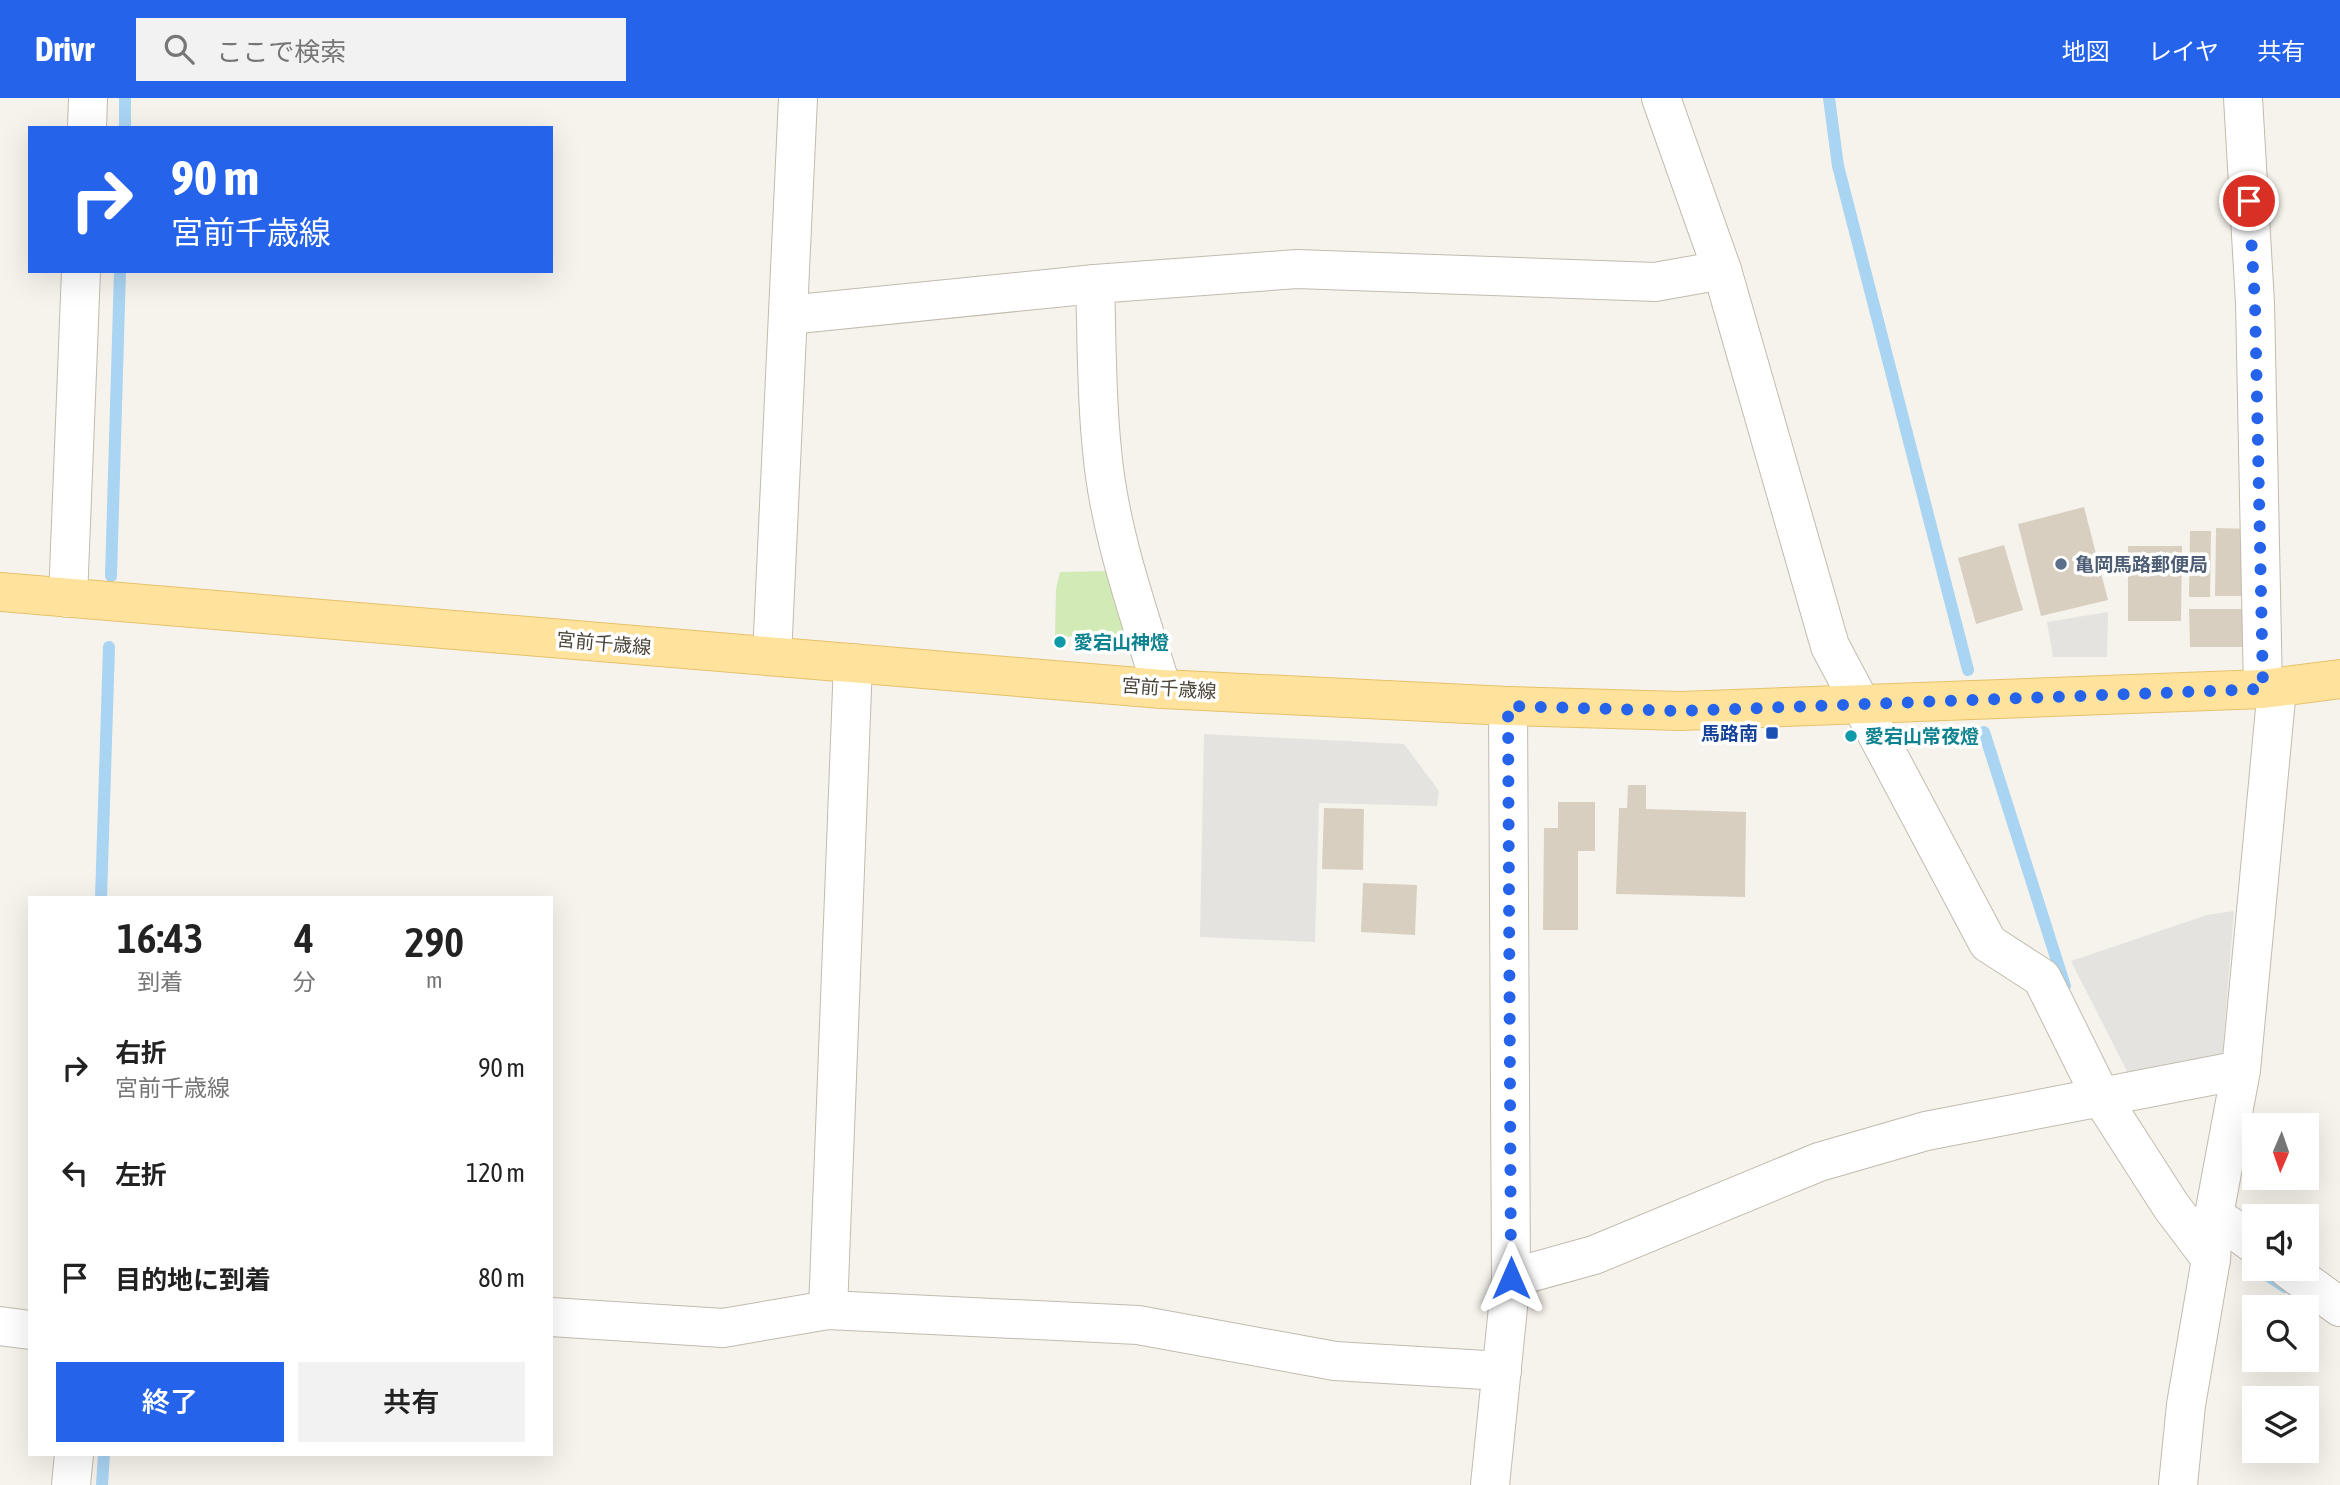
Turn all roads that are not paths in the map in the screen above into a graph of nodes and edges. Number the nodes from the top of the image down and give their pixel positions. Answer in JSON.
{"nodes":[{"id":1,"x":88,"y":98,"type":"edge"},
{"id":2,"x":798,"y":98,"type":"edge"},
{"id":3,"x":1661,"y":98,"type":"edge"},
{"id":4,"x":2243,"y":98,"type":"edge"},
{"id":5,"x":87,"y":126,"type":"edge"},
{"id":6,"x":1722,"y":270,"type":"junction"},
{"id":7,"x":81,"y":273,"type":"edge"},
{"id":8,"x":1095,"y":284,"type":"junction"},
{"id":9,"x":788,"y":315,"type":"junction"},
{"id":10,"x":0,"y":592,"type":"edge"},
{"id":11,"x":68,"y":598,"type":"junction"},
{"id":12,"x":772,"y":656,"type":"junction"},
{"id":13,"x":853,"y":663,"type":"junction"},
{"id":14,"x":2340,"y":679,"type":"edge"},
{"id":15,"x":1162,"y":688,"type":"junction"},
{"id":16,"x":2270,"y":689,"type":"junction"},
{"id":17,"x":1862,"y":704,"type":"junction"},
{"id":18,"x":1508,"y":706,"type":"junction"},
{"id":19,"x":2241,"y":1070,"type":"junction"},
{"id":20,"x":2101,"y":1097,"type":"junction"},
{"id":21,"x":2214,"y":1215,"type":"junction"},
{"id":22,"x":2242,"y":1235,"type":"edge"},
{"id":23,"x":2211,"y":1259,"type":"junction"},
{"id":24,"x":1511,"y":1278,"type":"junction"},
{"id":25,"x":2304,"y":1281,"type":"edge"},
{"id":26,"x":2340,"y":1307,"type":"edge"},
{"id":27,"x":828,"y":1310,"type":"junction"},
{"id":28,"x":553,"y":1318,"type":"edge"},
{"id":29,"x":0,"y":1326,"type":"edge"},
{"id":30,"x":28,"y":1330,"type":"edge"},
{"id":31,"x":1502,"y":1371,"type":"junction"},
{"id":32,"x":74,"y":1456,"type":"edge"},
{"id":33,"x":71,"y":1485,"type":"edge"},
{"id":34,"x":1490,"y":1485,"type":"edge"},
{"id":35,"x":2178,"y":1485,"type":"edge"}],
"edges":[{"from":1,"to":5,"type":"street"},
{"from":2,"to":9,"type":"street"},
{"from":3,"to":6,"type":"street"},
{"from":4,"to":16,"type":"street"},
{"from":6,"to":8,"type":"street"},
{"from":6,"to":17,"type":"street"},
{"from":7,"to":11,"type":"street"},
{"from":8,"to":9,"type":"street"},
{"from":8,"to":15,"type":"street"},
{"from":9,"to":12,"type":"street"},
{"from":10,"to":11,"type":"main road","name":"宮前千歳線"},
{"from":11,"to":12,"type":"main road","name":"宮前千歳線"},
{"from":12,"to":13,"type":"main road","name":"宮前千歳線"},
{"from":13,"to":15,"type":"main road","name":"宮前千歳線"},
{"from":13,"to":27,"type":"street"},
{"from":14,"to":16,"type":"main road","name":"宮前千歳線"},
{"from":15,"to":18,"type":"main road","name":"宮前千歳線"},
{"from":16,"to":17,"type":"main road","name":"宮前千歳線"},
{"from":16,"to":19,"type":"street"},
{"from":17,"to":18,"type":"main road","name":"宮前千歳線"},
{"from":17,"to":20,"type":"street"},
{"from":18,"to":24,"type":"street"},
{"from":19,"to":20,"type":"street"},
{"from":19,"to":21,"type":"street"},
{"from":20,"to":23,"type":"street"},
{"from":20,"to":24,"type":"street"},
{"from":21,"to":22,"type":"street"},
{"from":21,"to":23,"type":"street"},
{"from":23,"to":35,"type":"street"},
{"from":24,"to":31,"type":"street"},
{"from":25,"to":26,"type":"street"},
{"from":27,"to":28,"type":"street"},
{"from":27,"to":31,"type":"street"},
{"from":29,"to":30,"type":"street"},
{"from":31,"to":34,"type":"street"},
{"from":32,"to":33,"type":"street"}]}
